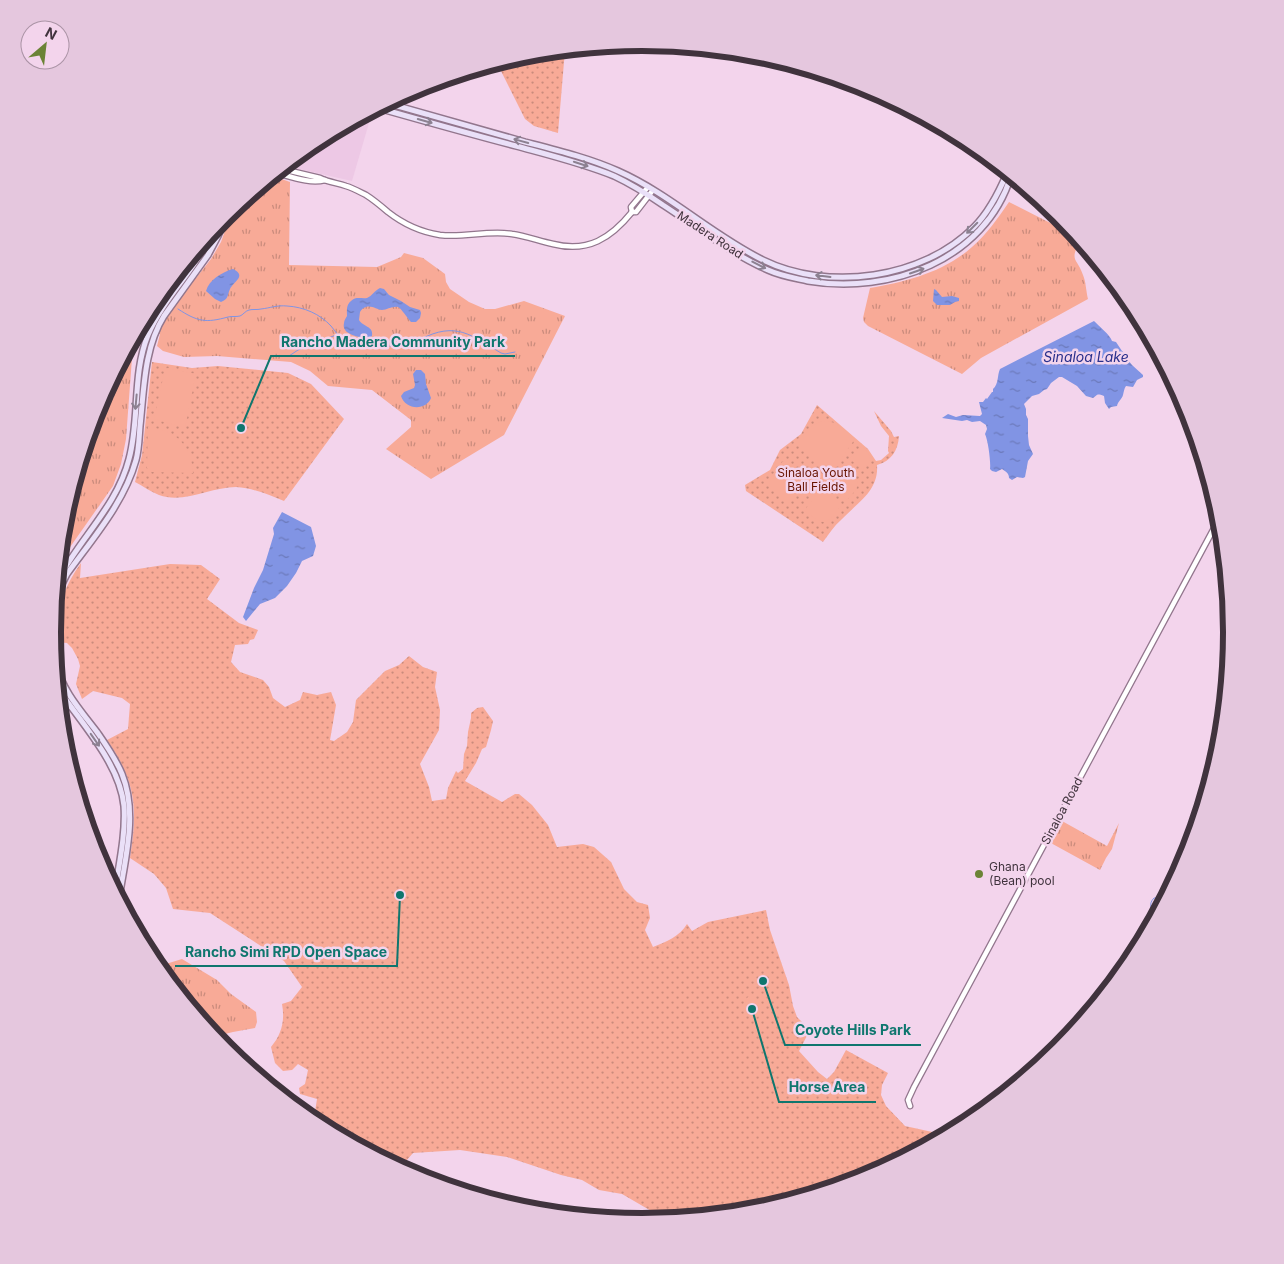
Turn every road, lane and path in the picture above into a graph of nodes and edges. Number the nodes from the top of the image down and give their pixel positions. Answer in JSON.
{"nodes":[{"id":1,"x":397,"y":106,"type":"edge"},
{"id":2,"x":386,"y":110,"type":"edge"},
{"id":3,"x":289,"y":171,"type":"edge"},
{"id":4,"x":284,"y":174,"type":"edge"},
{"id":5,"x":1004,"y":178,"type":"edge"},
{"id":6,"x":325,"y":180,"type":"junction"},
{"id":7,"x":1009,"y":182,"type":"edge"},
{"id":8,"x":651,"y":189,"type":"junction"},
{"id":9,"x":647,"y":194,"type":"junction"},
{"id":10,"x":219,"y":234,"type":"edge"},
{"id":11,"x":204,"y":251,"type":"edge"},
{"id":12,"x":1214,"y":529,"type":"edge"},
{"id":13,"x":65,"y":569,"type":"edge"},
{"id":14,"x":63,"y":583,"type":"edge"},
{"id":15,"x":64,"y":686,"type":"edge"},
{"id":16,"x":65,"y":699,"type":"edge"},
{"id":17,"x":116,"y":879,"type":"edge"},
{"id":18,"x":121,"y":888,"type":"edge"},
{"id":19,"x":910,"y":1106,"type":"dead end"}],
"edges":[{"from":8,"to":1,"type":"main road","name":"Madera Road","one_way":true},
{"from":2,"to":9,"type":"main road","name":"Madera Road","one_way":true},
{"from":3,"to":6,"type":"street"},
{"from":4,"to":6,"type":"street"},
{"from":5,"to":8,"type":"main road","name":"Madera Road","one_way":true},
{"from":6,"to":9,"type":"street"},
{"from":9,"to":7,"type":"main road","name":"Madera Road","one_way":true},
{"from":8,"to":9,"type":"street"},
{"from":10,"to":14,"type":"main road"},
{"from":11,"to":13,"type":"main road","one_way":true},
{"from":12,"to":19,"type":"street","name":"Sinaloa Road"},
{"from":15,"to":18,"type":"main road"},
{"from":16,"to":17,"type":"main road","one_way":true}]}
